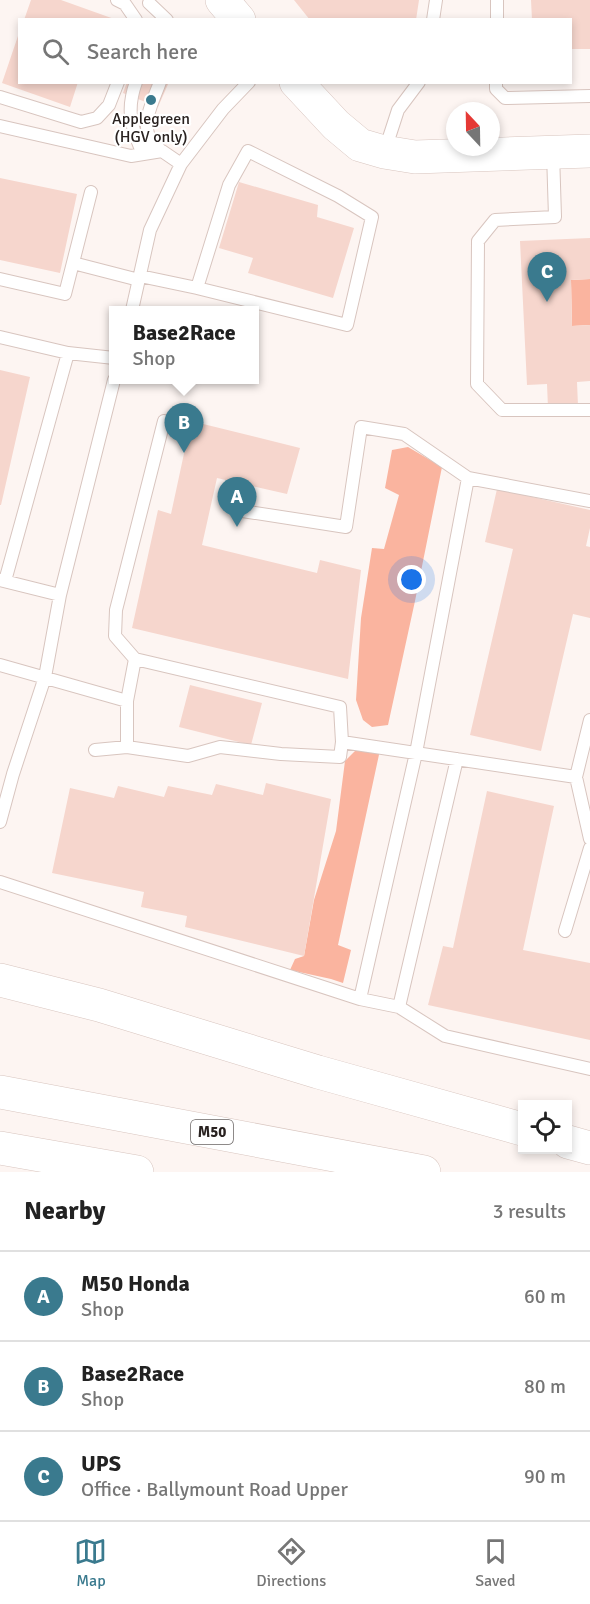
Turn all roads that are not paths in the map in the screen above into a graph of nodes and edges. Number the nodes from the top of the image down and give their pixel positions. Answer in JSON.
{"nodes":[{"id":1,"x":117,"y":0,"type":"edge"},
{"id":2,"x":222,"y":0,"type":"edge"},
{"id":3,"x":436,"y":0,"type":"edge"},
{"id":4,"x":497,"y":0,"type":"edge"},
{"id":5,"x":148,"y":1,"type":"edge"},
{"id":6,"x":134,"y":18,"type":"edge"},
{"id":7,"x":155,"y":18,"type":"edge"},
{"id":8,"x":165,"y":18,"type":"edge"},
{"id":9,"x":237,"y":18,"type":"edge"},
{"id":10,"x":433,"y":18,"type":"edge"},
{"id":11,"x":497,"y":18,"type":"edge"},
{"id":12,"x":117,"y":84,"type":"edge"},
{"id":13,"x":135,"y":84,"type":"edge"},
{"id":14,"x":159,"y":84,"type":"edge"},
{"id":15,"x":247,"y":84,"type":"edge"},
{"id":16,"x":298,"y":84,"type":"edge"},
{"id":17,"x":417,"y":84,"type":"edge"},
{"id":18,"x":496,"y":84,"type":"edge"},
{"id":19,"x":590,"y":96,"type":"edge"},
{"id":20,"x":0,"y":97,"type":"edge"},
{"id":21,"x":0,"y":126,"type":"edge"},
{"id":22,"x":162,"y":151,"type":"junction"},
{"id":23,"x":590,"y":151,"type":"edge"},
{"id":24,"x":384,"y":152,"type":"junction"},
{"id":25,"x":553,"y":152,"type":"junction"},
{"id":26,"x":182,"y":164,"type":"junction"},
{"id":27,"x":90,"y":192,"type":"dead end"},
{"id":28,"x":73,"y":263,"type":"junction"},
{"id":29,"x":139,"y":278,"type":"junction"},
{"id":30,"x":0,"y":279,"type":"edge"},
{"id":31,"x":198,"y":288,"type":"junction"},
{"id":32,"x":133,"y":306,"type":"edge"},
{"id":33,"x":0,"y":337,"type":"edge"},
{"id":34,"x":68,"y":353,"type":"junction"},
{"id":35,"x":109,"y":357,"type":"edge"},
{"id":36,"x":113,"y":384,"type":"edge"},
{"id":37,"x":590,"y":410,"type":"edge"},
{"id":38,"x":164,"y":421,"type":"dead end"},
{"id":39,"x":468,"y":478,"type":"junction"},
{"id":40,"x":590,"y":501,"type":"edge"},
{"id":41,"x":236,"y":510,"type":"dead end"},
{"id":42,"x":3,"y":581,"type":"edge"},
{"id":43,"x":60,"y":595,"type":"junction"},
{"id":44,"x":135,"y":658,"type":"junction"},
{"id":45,"x":0,"y":665,"type":"edge"},
{"id":46,"x":45,"y":677,"type":"junction"},
{"id":47,"x":127,"y":701,"type":"junction"},
{"id":48,"x":590,"y":720,"type":"edge"},
{"id":49,"x":342,"y":742,"type":"junction"},
{"id":50,"x":127,"y":747,"type":"junction"},
{"id":51,"x":95,"y":750,"type":"dead end"},
{"id":52,"x":416,"y":753,"type":"junction"},
{"id":53,"x":456,"y":759,"type":"junction"},
{"id":54,"x":576,"y":777,"type":"junction"},
{"id":55,"x":0,"y":822,"type":"edge"},
{"id":56,"x":590,"y":839,"type":"edge"},
{"id":57,"x":590,"y":848,"type":"edge"},
{"id":58,"x":0,"y":882,"type":"edge"},
{"id":59,"x":565,"y":931,"type":"dead end"},
{"id":60,"x":0,"y":980,"type":"edge"},
{"id":61,"x":360,"y":999,"type":"junction"},
{"id":62,"x":399,"y":1007,"type":"junction"},
{"id":63,"x":590,"y":1069,"type":"edge"},
{"id":64,"x":0,"y":1092,"type":"edge"},
{"id":65,"x":518,"y":1129,"type":"edge"},
{"id":66,"x":572,"y":1143,"type":"edge"},
{"id":67,"x":0,"y":1148,"type":"edge"},
{"id":68,"x":590,"y":1148,"type":"edge"},
{"id":69,"x":137,"y":1172,"type":"edge"},
{"id":70,"x":424,"y":1172,"type":"edge"}],
"edges":[{"from":1,"to":6,"type":"lane"},
{"from":2,"to":9,"type":"main road"},
{"from":3,"to":10,"type":"lane"},
{"from":4,"to":11,"type":"lane"},
{"from":5,"to":7,"type":"lane"},
{"from":5,"to":8,"type":"lane"},
{"from":12,"to":20,"type":"lane"},
{"from":13,"to":22,"type":"lane"},
{"from":14,"to":22,"type":"lane"},
{"from":15,"to":26,"type":"lane"},
{"from":16,"to":24,"type":"main road"},
{"from":17,"to":24,"type":"lane"},
{"from":18,"to":19,"type":"lane"},
{"from":21,"to":22,"type":"lane"},
{"from":22,"to":26,"type":"lane"},
{"from":23,"to":25,"type":"main road"},
{"from":24,"to":25,"type":"main road"},
{"from":25,"to":37,"type":"lane"},
{"from":26,"to":29,"type":"lane"},
{"from":27,"to":28,"type":"lane"},
{"from":28,"to":29,"type":"lane"},
{"from":28,"to":30,"type":"lane"},
{"from":29,"to":31,"type":"lane"},
{"from":29,"to":32,"type":"lane"},
{"from":31,"to":31,"type":"lane"},
{"from":33,"to":34,"type":"lane"},
{"from":34,"to":35,"type":"lane"},
{"from":34,"to":42,"type":"lane"},
{"from":36,"to":43,"type":"lane"},
{"from":38,"to":44,"type":"lane"},
{"from":39,"to":40,"type":"lane"},
{"from":39,"to":41,"type":"lane"},
{"from":39,"to":52,"type":"lane"},
{"from":42,"to":43,"type":"lane"},
{"from":43,"to":46,"type":"lane"},
{"from":44,"to":47,"type":"lane"},
{"from":44,"to":49,"type":"lane"},
{"from":45,"to":46,"type":"lane"},
{"from":46,"to":47,"type":"lane"},
{"from":46,"to":55,"type":"lane"},
{"from":47,"to":50,"type":"lane"},
{"from":48,"to":54,"type":"lane"},
{"from":49,"to":50,"type":"lane"},
{"from":49,"to":52,"type":"lane"},
{"from":50,"to":51,"type":"lane"},
{"from":52,"to":53,"type":"lane"},
{"from":52,"to":61,"type":"lane"},
{"from":53,"to":54,"type":"lane"},
{"from":53,"to":62,"type":"lane"},
{"from":54,"to":56,"type":"lane"},
{"from":57,"to":59,"type":"lane"},
{"from":58,"to":61,"type":"lane"},
{"from":60,"to":65,"type":"main road"},
{"from":61,"to":62,"type":"lane"},
{"from":62,"to":63,"type":"lane"},
{"from":64,"to":70,"type":"main road","number":"M50"},
{"from":66,"to":68,"type":"main road"},
{"from":67,"to":69,"type":"main road"}]}
